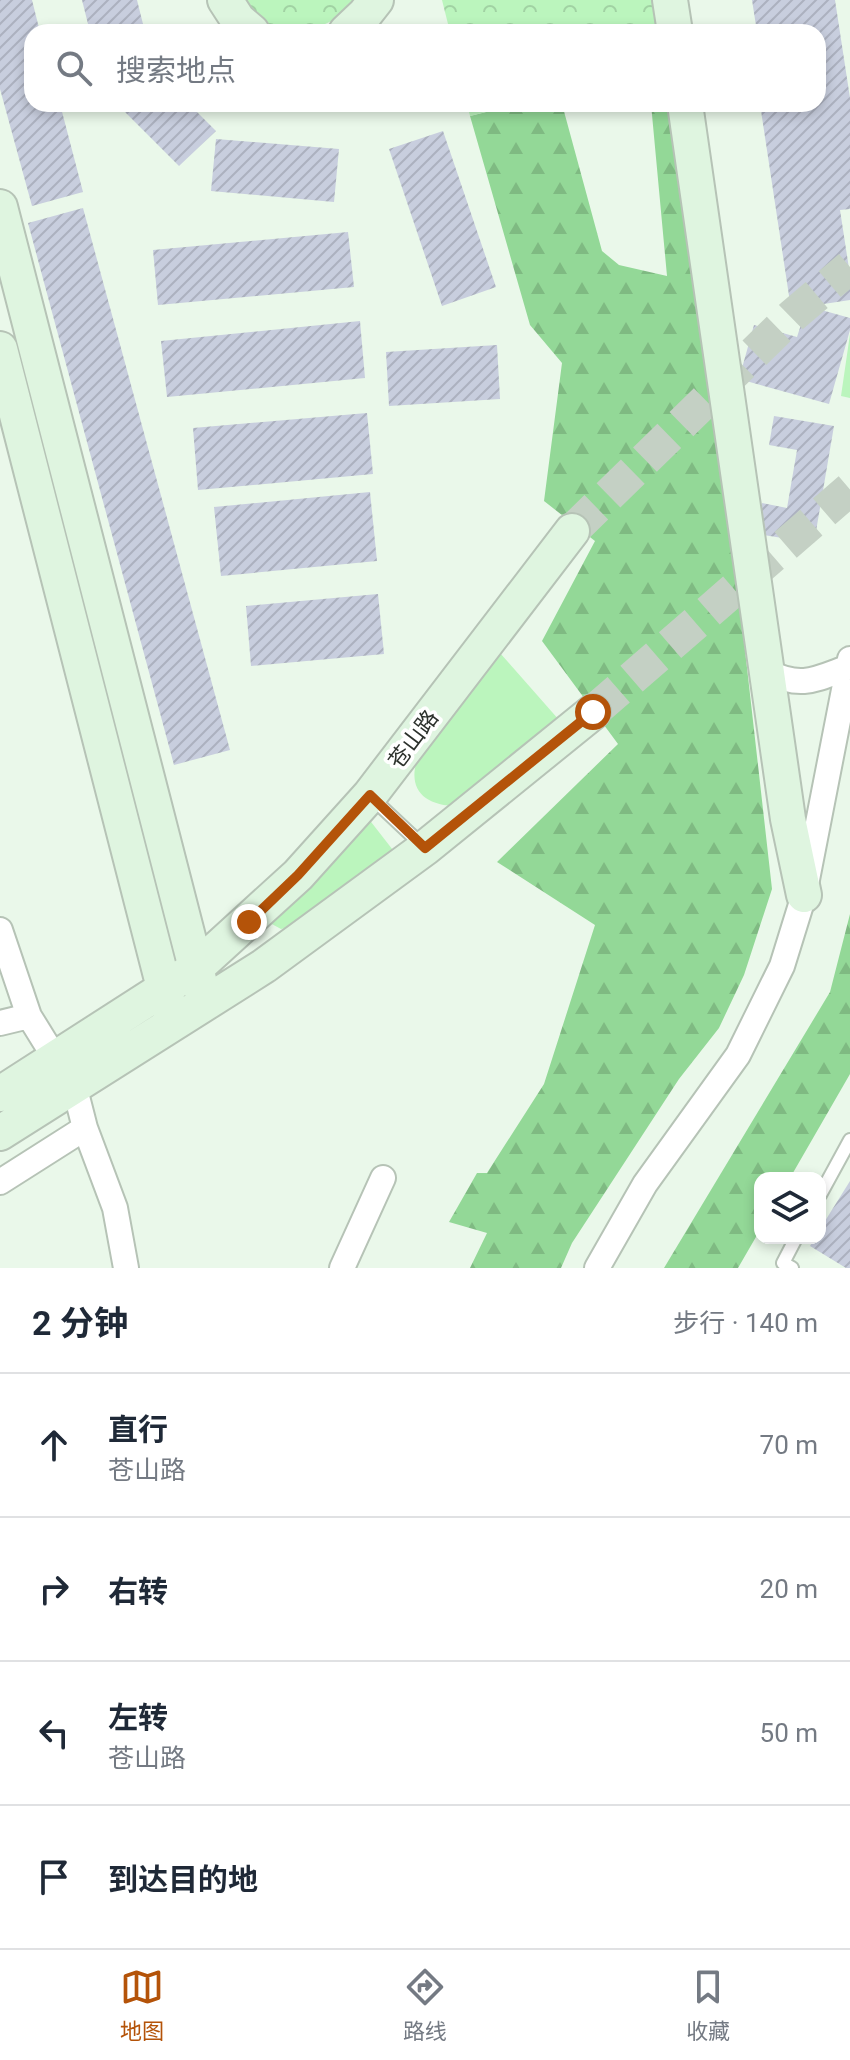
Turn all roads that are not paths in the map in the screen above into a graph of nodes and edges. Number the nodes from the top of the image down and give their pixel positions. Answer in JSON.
{"nodes":[{"id":1,"x":225,"y":0,"type":"edge"},
{"id":2,"x":376,"y":0,"type":"edge"},
{"id":3,"x":670,"y":0,"type":"edge"},
{"id":4,"x":243,"y":24,"type":"edge"},
{"id":5,"x":354,"y":24,"type":"edge"},
{"id":6,"x":674,"y":24,"type":"edge"},
{"id":7,"x":686,"y":112,"type":"edge"},
{"id":8,"x":0,"y":207,"type":"edge"},
{"id":9,"x":0,"y":349,"type":"edge"},
{"id":10,"x":572,"y":531,"type":"tunnel mouth"},
{"id":11,"x":849,"y":663,"type":"edge"},
{"id":12,"x":768,"y":672,"type":"junction"},
{"id":13,"x":593,"y":712,"type":"tunnel mouth"},
{"id":14,"x":370,"y":795,"type":"junction"},
{"id":15,"x":425,"y":848,"type":"junction"},
{"id":16,"x":804,"y":895,"type":"junction"},
{"id":17,"x":0,"y":930,"type":"edge"},
{"id":18,"x":196,"y":968,"type":"junction"},
{"id":19,"x":205,"y":1003,"type":"junction"},
{"id":20,"x":168,"y":1006,"type":"junction"},
{"id":21,"x":29,"y":1016,"type":"junction"},
{"id":22,"x":0,"y":1023,"type":"edge"},
{"id":23,"x":64,"y":1072,"type":"junction"},
{"id":24,"x":0,"y":1094,"type":"edge"},
{"id":25,"x":85,"y":1128,"type":"junction"},
{"id":26,"x":0,"y":1133,"type":"edge"},
{"id":27,"x":850,"y":1140,"type":"edge"},
{"id":28,"x":383,"y":1178,"type":"dead end"},
{"id":29,"x":0,"y":1182,"type":"edge"},
{"id":30,"x":826,"y":1184,"type":"edge"},
{"id":31,"x":793,"y":1244,"type":"edge"},
{"id":32,"x":126,"y":1268,"type":"edge"},
{"id":33,"x":342,"y":1268,"type":"edge"},
{"id":34,"x":597,"y":1268,"type":"edge"},
{"id":35,"x":792,"y":1268,"type":"edge"}],
"edges":[{"from":1,"to":4,"type":"street"},
{"from":2,"to":5,"type":"street"},
{"from":3,"to":6,"type":"street"},
{"from":7,"to":12,"type":"street"},
{"from":8,"to":18,"type":"street"},
{"from":9,"to":20,"type":"street"},
{"from":10,"to":14,"type":"street","name":"苍山路"},
{"from":11,"to":12,"type":"street"},
{"from":11,"to":16,"type":"street"},
{"from":12,"to":16,"type":"street"},
{"from":13,"to":15,"type":"street","name":"苍山路"},
{"from":14,"to":15,"type":"lane"},
{"from":14,"to":18,"type":"street","name":"苍山路"},
{"from":15,"to":19,"type":"street","name":"苍山路"},
{"from":16,"to":34,"type":"street"},
{"from":17,"to":21,"type":"street"},
{"from":18,"to":19,"type":"street"},
{"from":18,"to":20,"type":"street","name":"苍山路"},
{"from":19,"to":20,"type":"street","name":"苍山路"},
{"from":20,"to":23,"type":"street","name":"苍山路"},
{"from":21,"to":22,"type":"street"},
{"from":21,"to":23,"type":"street"},
{"from":23,"to":24,"type":"street","name":"苍山路"},
{"from":23,"to":25,"type":"street"},
{"from":23,"to":26,"type":"street","name":"苍山路"},
{"from":25,"to":29,"type":"street"},
{"from":25,"to":32,"type":"street"},
{"from":27,"to":30,"type":"lane"},
{"from":28,"to":33,"type":"street"},
{"from":31,"to":35,"type":"lane"}]}
